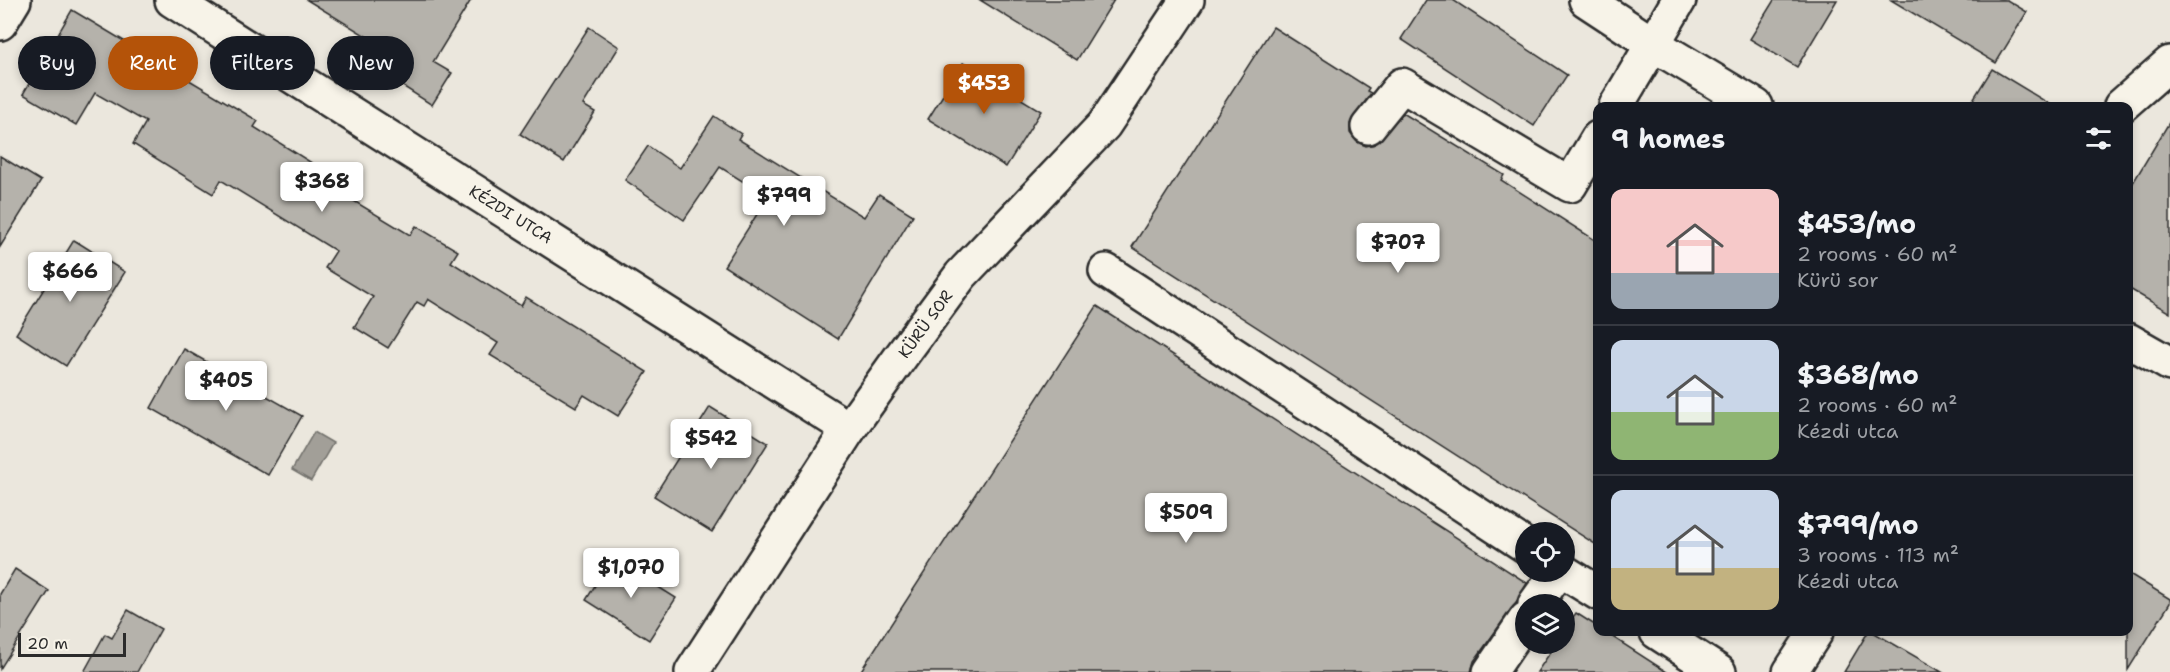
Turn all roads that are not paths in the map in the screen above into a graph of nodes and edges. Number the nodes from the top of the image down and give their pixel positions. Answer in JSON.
{"nodes":[{"id":1,"x":14,"y":0,"type":"edge"},
{"id":2,"x":172,"y":0,"type":"edge"},
{"id":3,"x":1186,"y":0,"type":"edge"},
{"id":4,"x":1586,"y":0,"type":"edge"},
{"id":5,"x":1679,"y":0,"type":"edge"},
{"id":6,"x":0,"y":23,"type":"edge"},
{"id":7,"x":1653,"y":44,"type":"junction"},
{"id":8,"x":2170,"y":63,"type":"edge"},
{"id":9,"x":1618,"y":102,"type":"edge"},
{"id":10,"x":1749,"y":102,"type":"edge"},
{"id":11,"x":2126,"y":102,"type":"edge"},
{"id":12,"x":1368,"y":127,"type":"dead end"},
{"id":13,"x":1593,"y":146,"type":"edge"},
{"id":14,"x":1106,"y":271,"type":"dead end"},
{"id":15,"x":2133,"y":343,"type":"edge"},
{"id":16,"x":2170,"y":364,"type":"edge"},
{"id":17,"x":849,"y":429,"type":"junction"},
{"id":18,"x":1515,"y":539,"type":"edge"},
{"id":19,"x":1575,"y":579,"type":"edge"},
{"id":20,"x":1593,"y":590,"type":"edge"},
{"id":21,"x":1515,"y":635,"type":"edge"},
{"id":22,"x":1663,"y":636,"type":"edge"},
{"id":23,"x":1813,"y":636,"type":"edge"},
{"id":24,"x":692,"y":672,"type":"edge"},
{"id":25,"x":1490,"y":672,"type":"edge"},
{"id":26,"x":1719,"y":672,"type":"edge"},
{"id":27,"x":1790,"y":672,"type":"edge"}],
"edges":[{"from":1,"to":6,"type":"street"},
{"from":2,"to":17,"type":"street","name":"KÉZDI UTCA"},
{"from":3,"to":17,"type":"street","name":"KÜRÜ SOR"},
{"from":4,"to":7,"type":"street"},
{"from":5,"to":7,"type":"street"},
{"from":7,"to":9,"type":"street"},
{"from":7,"to":10,"type":"street"},
{"from":8,"to":11,"type":"street"},
{"from":12,"to":13,"type":"street"},
{"from":14,"to":18,"type":"street"},
{"from":15,"to":16,"type":"street"},
{"from":17,"to":24,"type":"street","name":"KÜRÜ SOR"},
{"from":19,"to":20,"type":"street"},
{"from":21,"to":25,"type":"street"},
{"from":22,"to":26,"type":"street"},
{"from":23,"to":27,"type":"street"}]}
